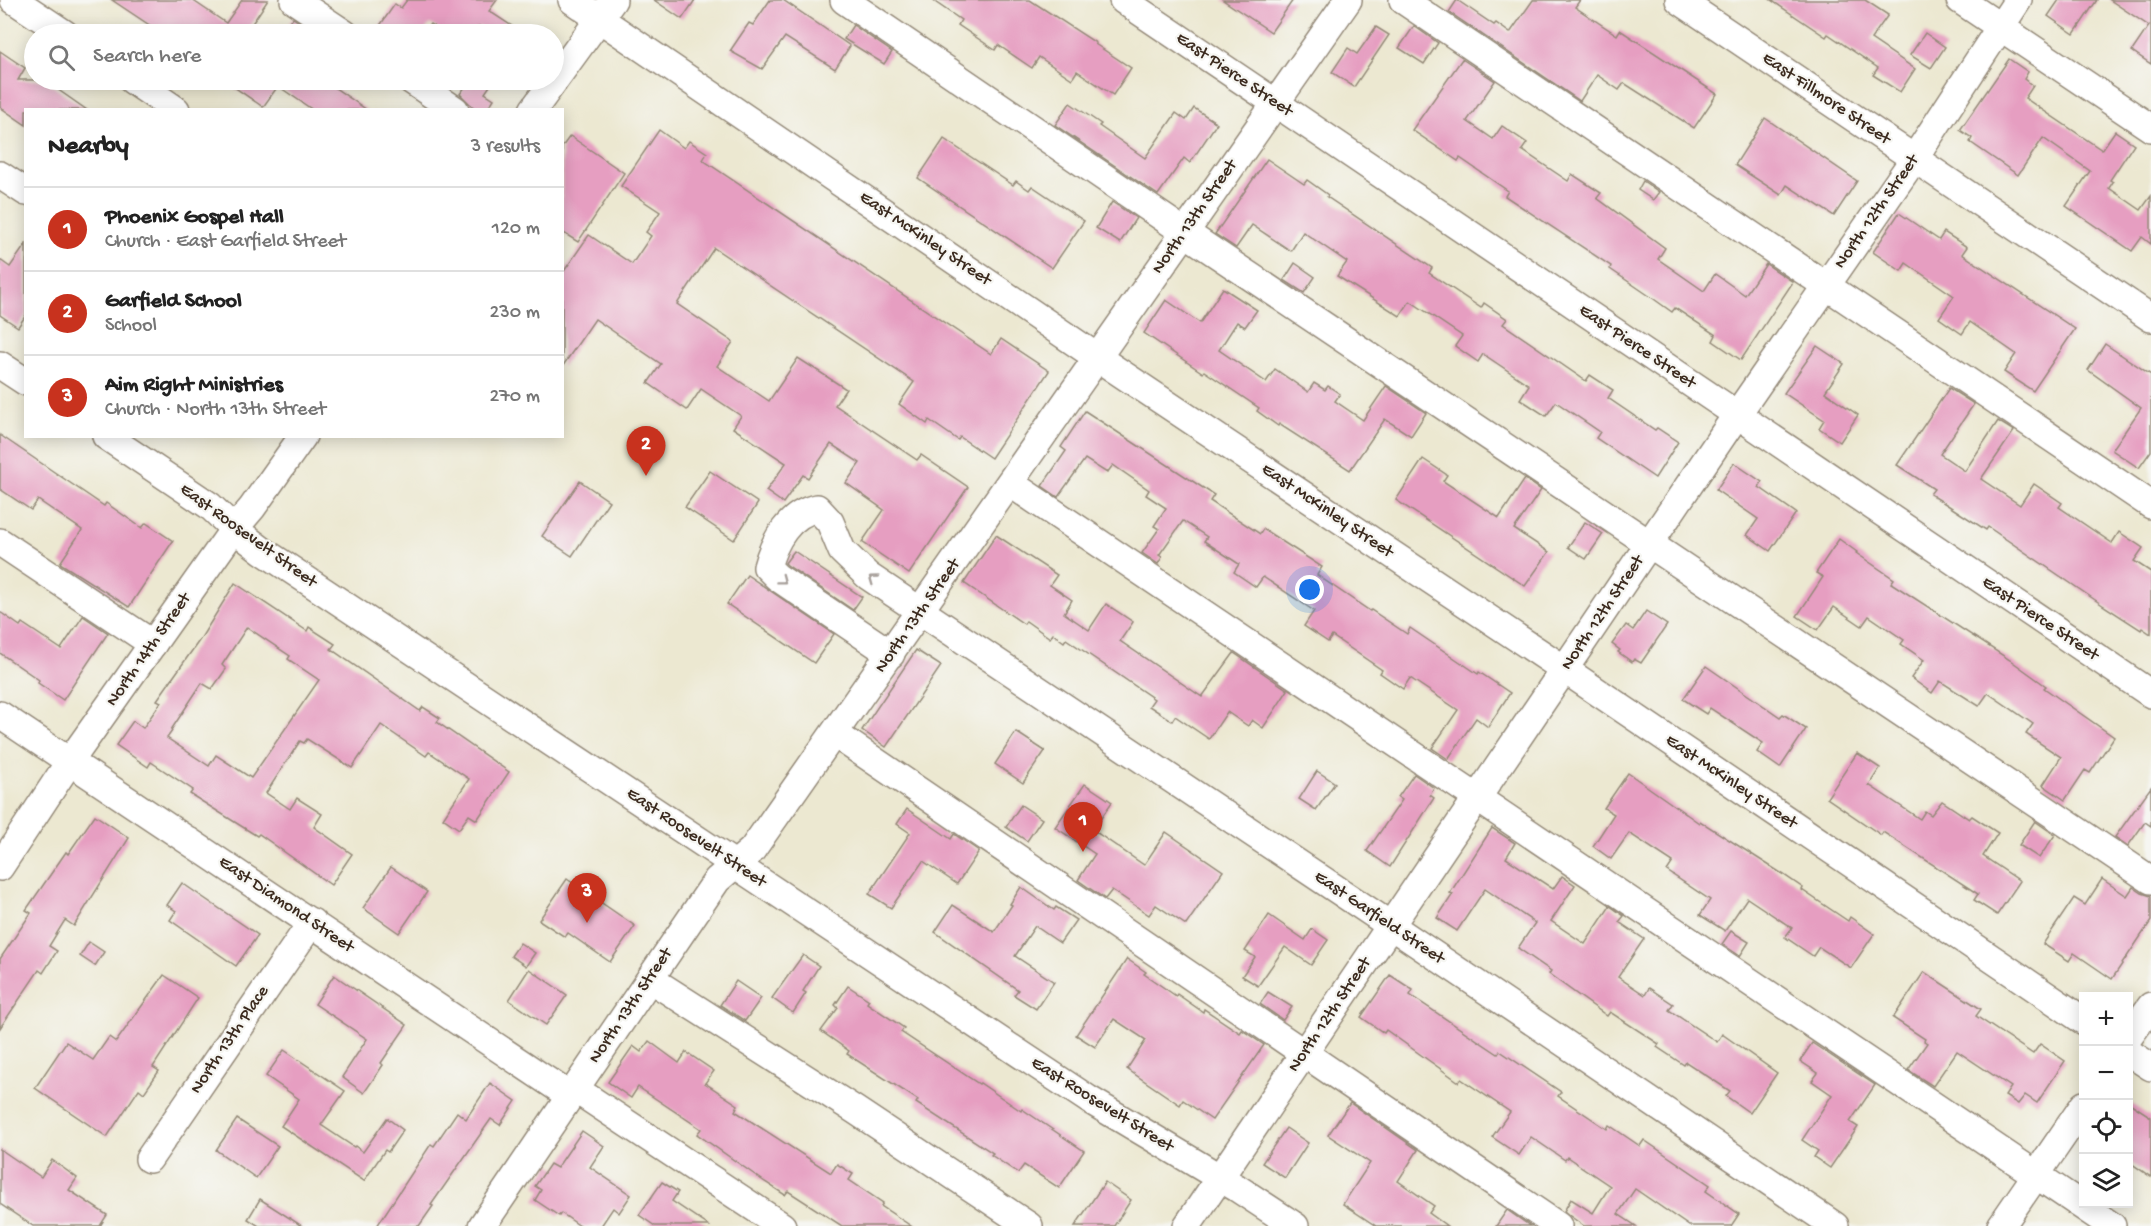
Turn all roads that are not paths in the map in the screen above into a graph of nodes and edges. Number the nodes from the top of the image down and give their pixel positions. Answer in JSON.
{"nodes":[{"id":1,"x":14,"y":0,"type":"edge"},
{"id":2,"x":294,"y":0,"type":"edge"},
{"id":3,"x":572,"y":0,"type":"edge"},
{"id":4,"x":844,"y":0,"type":"edge"},
{"id":5,"x":1123,"y":0,"type":"edge"},
{"id":6,"x":1348,"y":0,"type":"edge"},
{"id":7,"x":1404,"y":0,"type":"edge"},
{"id":8,"x":1679,"y":0,"type":"edge"},
{"id":9,"x":1960,"y":0,"type":"edge"},
{"id":10,"x":2018,"y":0,"type":"edge"},
{"id":11,"x":606,"y":9,"type":"edge"},
{"id":12,"x":50,"y":24,"type":"edge"},
{"id":13,"x":330,"y":24,"type":"edge"},
{"id":14,"x":2000,"y":27,"type":"junction"},
{"id":15,"x":564,"y":67,"type":"edge"},
{"id":16,"x":147,"y":90,"type":"edge"},
{"id":17,"x":426,"y":90,"type":"edge"},
{"id":18,"x":547,"y":90,"type":"edge"},
{"id":19,"x":1275,"y":103,"type":"junction"},
{"id":20,"x":173,"y":108,"type":"edge"},
{"id":21,"x":452,"y":108,"type":"edge"},
{"id":22,"x":534,"y":108,"type":"edge"},
{"id":23,"x":2151,"y":128,"type":"edge"},
{"id":24,"x":1914,"y":159,"type":"junction"},
{"id":25,"x":0,"y":175,"type":"edge"},
{"id":26,"x":24,"y":191,"type":"edge"},
{"id":27,"x":1184,"y":232,"type":"junction"},
{"id":28,"x":1827,"y":285,"type":"junction"},
{"id":29,"x":2151,"y":318,"type":"edge"},
{"id":30,"x":1098,"y":358,"type":"junction"},
{"id":31,"x":0,"y":365,"type":"edge"},
{"id":32,"x":24,"y":381,"type":"edge"},
{"id":33,"x":1737,"y":415,"type":"junction"},
{"id":34,"x":112,"y":438,"type":"edge"},
{"id":35,"x":302,"y":438,"type":"edge"},
{"id":36,"x":1010,"y":483,"type":"junction"},
{"id":37,"x":2151,"y":505,"type":"edge"},
{"id":38,"x":234,"y":529,"type":"junction"},
{"id":39,"x":0,"y":542,"type":"edge"},
{"id":40,"x":1650,"y":543,"type":"junction"},
{"id":41,"x":921,"y":612,"type":"junction"},
{"id":42,"x":153,"y":644,"type":"junction"},
{"id":43,"x":891,"y":654,"type":"junction"},
{"id":44,"x":1564,"y":670,"type":"junction"},
{"id":45,"x":2151,"y":694,"type":"edge"},
{"id":46,"x":0,"y":715,"type":"edge"},
{"id":47,"x":835,"y":734,"type":"junction"},
{"id":48,"x":70,"y":761,"type":"junction"},
{"id":49,"x":1476,"y":799,"type":"junction"},
{"id":50,"x":735,"y":864,"type":"junction"},
{"id":51,"x":0,"y":867,"type":"edge"},
{"id":52,"x":2151,"y":880,"type":"edge"},
{"id":53,"x":312,"y":922,"type":"junction"},
{"id":54,"x":1391,"y":925,"type":"junction"},
{"id":55,"x":650,"y":979,"type":"junction"},
{"id":56,"x":2151,"y":1006,"type":"edge"},
{"id":57,"x":2079,"y":1018,"type":"edge"},
{"id":58,"x":2133,"y":1031,"type":"edge"},
{"id":59,"x":1303,"y":1054,"type":"junction"},
{"id":60,"x":2133,"y":1055,"type":"edge"},
{"id":61,"x":2151,"y":1067,"type":"edge"},
{"id":62,"x":572,"y":1093,"type":"junction"},
{"id":63,"x":2079,"y":1112,"type":"edge"},
{"id":64,"x":149,"y":1159,"type":"dead end"},
{"id":65,"x":2036,"y":1175,"type":"junction"},
{"id":66,"x":1220,"y":1177,"type":"junction"},
{"id":67,"x":491,"y":1223,"type":"edge"},
{"id":68,"x":782,"y":1226,"type":"edge"},
{"id":69,"x":1029,"y":1226,"type":"edge"},
{"id":70,"x":1187,"y":1226,"type":"edge"},
{"id":71,"x":1295,"y":1226,"type":"edge"},
{"id":72,"x":1558,"y":1226,"type":"edge"},
{"id":73,"x":1834,"y":1226,"type":"edge"},
{"id":74,"x":2001,"y":1226,"type":"edge"},
{"id":75,"x":2112,"y":1226,"type":"edge"}],
"edges":[{"from":1,"to":12,"type":"street"},
{"from":2,"to":13,"type":"street"},
{"from":3,"to":11,"type":"street","name":"East McKinley Street"},
{"from":4,"to":27,"type":"street"},
{"from":5,"to":19,"type":"street","name":"East Pierce Street"},
{"from":6,"to":19,"type":"street","name":"North 13th Street"},
{"from":7,"to":28,"type":"street"},
{"from":8,"to":24,"type":"street","name":"East Fillmore Street"},
{"from":9,"to":14,"type":"street"},
{"from":10,"to":14,"type":"street","name":"North 12th Street"},
{"from":11,"to":15,"type":"street"},
{"from":11,"to":30,"type":"street","name":"East McKinley Street"},
{"from":14,"to":23,"type":"street"},
{"from":14,"to":24,"type":"street","name":"North 12th Street"},
{"from":16,"to":20,"type":"street"},
{"from":17,"to":21,"type":"street"},
{"from":18,"to":22,"type":"street"},
{"from":19,"to":27,"type":"street","name":"North 13th Street"},
{"from":19,"to":33,"type":"street","name":"East Pierce Street"},
{"from":24,"to":28,"type":"street","name":"North 12th Street"},
{"from":24,"to":29,"type":"street","name":"East Fillmore Street"},
{"from":25,"to":26,"type":"street"},
{"from":27,"to":30,"type":"street","name":"North 13th Street"},
{"from":27,"to":40,"type":"street"},
{"from":28,"to":33,"type":"street","name":"North 12th Street"},
{"from":28,"to":37,"type":"street"},
{"from":30,"to":36,"type":"street","name":"North 13th Street"},
{"from":30,"to":44,"type":"street","name":"East McKinley Street"},
{"from":31,"to":32,"type":"street"},
{"from":33,"to":40,"type":"street","name":"North 12th Street"},
{"from":33,"to":45,"type":"street","name":"East Pierce Street"},
{"from":34,"to":38,"type":"street","name":"East Roosevelt Street"},
{"from":35,"to":38,"type":"street","name":"North 14th Street"},
{"from":36,"to":41,"type":"street","name":"North 13th Street"},
{"from":36,"to":49,"type":"street"},
{"from":38,"to":42,"type":"street","name":"North 14th Street"},
{"from":38,"to":50,"type":"street","name":"East Roosevelt Street"},
{"from":39,"to":42,"type":"street"},
{"from":40,"to":44,"type":"street","name":"North 12th Street"},
{"from":40,"to":52,"type":"street"},
{"from":41,"to":43,"type":"street","name":"North 13th Street"},
{"from":41,"to":43,"type":"street","name":"East Garfield Street","one_way":true},
{"from":41,"to":54,"type":"street","name":"East Garfield Street"},
{"from":42,"to":48,"type":"street","name":"North 14th Street"},
{"from":43,"to":47,"type":"street","name":"North 13th Street"},
{"from":44,"to":49,"type":"street","name":"North 12th Street"},
{"from":44,"to":57,"type":"street","name":"East McKinley Street"},
{"from":46,"to":48,"type":"street","name":"East Diamond Street"},
{"from":47,"to":50,"type":"street","name":"North 13th Street"},
{"from":47,"to":59,"type":"street"},
{"from":48,"to":51,"type":"street","name":"North 14th Street"},
{"from":48,"to":53,"type":"street","name":"East Diamond Street"},
{"from":49,"to":54,"type":"street","name":"North 12th Street"},
{"from":49,"to":65,"type":"street"},
{"from":50,"to":55,"type":"street","name":"North 13th Street"},
{"from":50,"to":66,"type":"street","name":"East Roosevelt Street"},
{"from":53,"to":62,"type":"street","name":"East Diamond Street"},
{"from":53,"to":64,"type":"street","name":"North 13th Place"},
{"from":54,"to":59,"type":"street","name":"North 12th Street"},
{"from":54,"to":73,"type":"street","name":"East Garfield Street"},
{"from":55,"to":62,"type":"street","name":"North 13th Street"},
{"from":55,"to":69,"type":"street"},
{"from":56,"to":58,"type":"street"},
{"from":59,"to":66,"type":"street","name":"North 12th Street"},
{"from":59,"to":72,"type":"street"},
{"from":60,"to":61,"type":"street"},
{"from":62,"to":67,"type":"street","name":"North 13th Street"},
{"from":62,"to":68,"type":"street","name":"East Diamond Street"},
{"from":63,"to":65,"type":"street"},
{"from":65,"to":74,"type":"street"},
{"from":65,"to":75,"type":"street"},
{"from":66,"to":70,"type":"street","name":"North 12th Street"},
{"from":66,"to":71,"type":"street","name":"East Roosevelt Street"}]}
